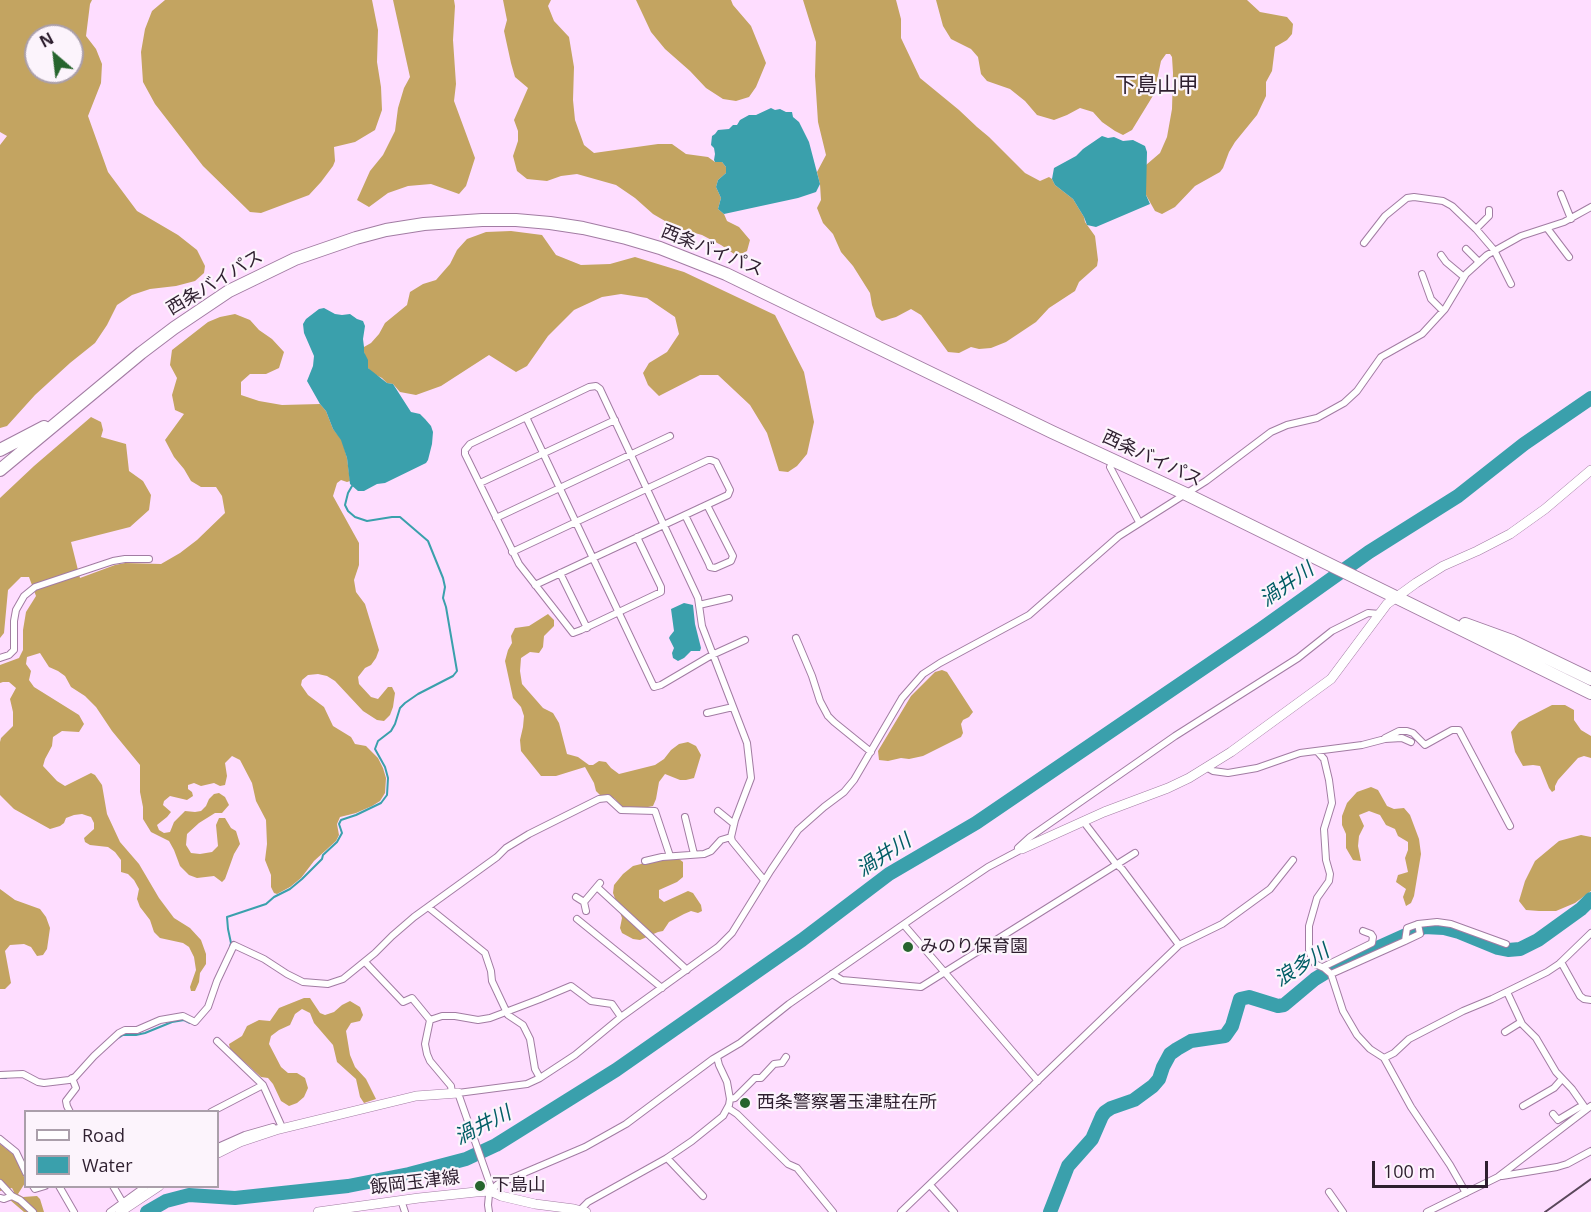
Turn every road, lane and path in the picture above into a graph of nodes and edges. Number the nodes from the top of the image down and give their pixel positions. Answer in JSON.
{"nodes":[{"id":1,"x":1561,"y":194,"type":"dead end"},
{"id":2,"x":1591,"y":207,"type":"edge"},
{"id":3,"x":1490,"y":210,"type":"dead end"},
{"id":4,"x":1571,"y":219,"type":"junction"},
{"id":5,"x":1547,"y":228,"type":"junction"},
{"id":6,"x":1476,"y":229,"type":"junction"},
{"id":7,"x":1364,"y":243,"type":"dead end"},
{"id":8,"x":1466,"y":249,"type":"dead end"},
{"id":9,"x":1494,"y":250,"type":"junction"},
{"id":10,"x":1441,"y":255,"type":"dead end"},
{"id":11,"x":1569,"y":257,"type":"dead end"},
{"id":12,"x":1479,"y":262,"type":"junction"},
{"id":13,"x":1422,"y":274,"type":"dead end"},
{"id":14,"x":1464,"y":277,"type":"junction"},
{"id":15,"x":1511,"y":284,"type":"dead end"},
{"id":16,"x":1443,"y":311,"type":"junction"},
{"id":17,"x":65,"y":416,"type":"junction"},
{"id":18,"x":526,"y":417,"type":"junction"},
{"id":19,"x":615,"y":420,"type":"junction"},
{"id":20,"x":669,"y":436,"type":"dead end"},
{"id":21,"x":0,"y":450,"type":"edge"},
{"id":22,"x":543,"y":453,"type":"junction"},
{"id":23,"x":631,"y":454,"type":"junction"},
{"id":24,"x":1114,"y":460,"type":"junction"},
{"id":25,"x":0,"y":470,"type":"edge"},
{"id":26,"x":1591,"y":470,"type":"edge"},
{"id":27,"x":480,"y":483,"type":"junction"},
{"id":28,"x":560,"y":488,"type":"junction"},
{"id":29,"x":647,"y":489,"type":"junction"},
{"id":30,"x":1186,"y":494,"type":"junction"},
{"id":31,"x":707,"y":505,"type":"junction"},
{"id":32,"x":685,"y":515,"type":"junction"},
{"id":33,"x":496,"y":518,"type":"junction"},
{"id":34,"x":576,"y":522,"type":"junction"},
{"id":35,"x":1139,"y":522,"type":"junction"},
{"id":36,"x":664,"y":525,"type":"junction"},
{"id":37,"x":638,"y":537,"type":"junction"},
{"id":38,"x":512,"y":552,"type":"junction"},
{"id":39,"x":149,"y":558,"type":"dead end"},
{"id":40,"x":593,"y":558,"type":"junction"},
{"id":41,"x":560,"y":573,"type":"junction"},
{"id":42,"x":535,"y":585,"type":"junction"},
{"id":43,"x":1390,"y":594,"type":"junction"},
{"id":44,"x":729,"y":598,"type":"dead end"},
{"id":45,"x":699,"y":605,"type":"junction"},
{"id":46,"x":1416,"y":606,"type":"junction"},
{"id":47,"x":619,"y":613,"type":"junction"},
{"id":48,"x":1380,"y":614,"type":"junction"},
{"id":49,"x":587,"y":628,"type":"junction"},
{"id":50,"x":796,"y":638,"type":"dead end"},
{"id":51,"x":744,"y":640,"type":"dead end"},
{"id":52,"x":712,"y":655,"type":"junction"},
{"id":53,"x":0,"y":658,"type":"edge"},
{"id":54,"x":1591,"y":679,"type":"edge"},
{"id":55,"x":1591,"y":693,"type":"edge"},
{"id":56,"x":733,"y":707,"type":"junction"},
{"id":57,"x":706,"y":714,"type":"dead end"},
{"id":58,"x":1385,"y":739,"type":"junction"},
{"id":59,"x":1411,"y":742,"type":"dead end"},
{"id":60,"x":1317,"y":751,"type":"junction"},
{"id":61,"x":871,"y":752,"type":"junction"},
{"id":62,"x":1206,"y":767,"type":"junction"},
{"id":63,"x":718,"y":811,"type":"dead end"},
{"id":64,"x":686,"y":817,"type":"dead end"},
{"id":65,"x":1083,"y":821,"type":"junction"},
{"id":66,"x":734,"y":824,"type":"junction"},
{"id":67,"x":1510,"y":826,"type":"dead end"},
{"id":68,"x":731,"y":837,"type":"junction"},
{"id":69,"x":1022,"y":849,"type":"joint"},
{"id":70,"x":1135,"y":853,"type":"dead end"},
{"id":71,"x":694,"y":854,"type":"junction"},
{"id":72,"x":670,"y":856,"type":"junction"},
{"id":73,"x":1006,"y":858,"type":"junction"},
{"id":74,"x":1293,"y":860,"type":"dead end"},
{"id":75,"x":645,"y":861,"type":"dead end"},
{"id":76,"x":1116,"y":864,"type":"junction"},
{"id":77,"x":764,"y":880,"type":"junction"},
{"id":78,"x":576,"y":897,"type":"dead end"},
{"id":79,"x":584,"y":902,"type":"junction"},
{"id":80,"x":428,"y":908,"type":"junction"},
{"id":81,"x":586,"y":910,"type":"dead end"},
{"id":82,"x":577,"y":919,"type":"dead end"},
{"id":83,"x":904,"y":925,"type":"junction"},
{"id":84,"x":1419,"y":928,"type":"junction"},
{"id":85,"x":1363,"y":931,"type":"dead end"},
{"id":86,"x":1591,"y":933,"type":"edge"},
{"id":87,"x":1405,"y":937,"type":"junction"},
{"id":88,"x":1506,"y":944,"type":"dead end"},
{"id":89,"x":1179,"y":945,"type":"junction"},
{"id":90,"x":365,"y":962,"type":"junction"},
{"id":91,"x":1561,"y":962,"type":"junction"},
{"id":92,"x":687,"y":970,"type":"junction"},
{"id":93,"x":1327,"y":971,"type":"junction"},
{"id":94,"x":944,"y":973,"type":"junction"},
{"id":95,"x":832,"y":974,"type":"junction"},
{"id":96,"x":662,"y":988,"type":"junction"},
{"id":97,"x":1507,"y":992,"type":"junction"},
{"id":98,"x":1591,"y":1000,"type":"edge"},
{"id":99,"x":507,"y":1012,"type":"junction"},
{"id":100,"x":621,"y":1017,"type":"junction"},
{"id":101,"x":430,"y":1020,"type":"junction"},
{"id":102,"x":1521,"y":1022,"type":"junction"},
{"id":103,"x":1505,"y":1032,"type":"dead end"},
{"id":104,"x":217,"y":1041,"type":"dead end"},
{"id":105,"x":717,"y":1057,"type":"junction"},
{"id":106,"x":786,"y":1057,"type":"dead end"},
{"id":107,"x":1384,"y":1058,"type":"junction"},
{"id":108,"x":0,"y":1075,"type":"edge"},
{"id":109,"x":72,"y":1078,"type":"junction"},
{"id":110,"x":540,"y":1078,"type":"junction"},
{"id":111,"x":1562,"y":1079,"type":"junction"},
{"id":112,"x":1038,"y":1081,"type":"junction"},
{"id":113,"x":263,"y":1085,"type":"junction"},
{"id":114,"x":455,"y":1093,"type":"junction"},
{"id":115,"x":730,"y":1099,"type":"junction"},
{"id":116,"x":1523,"y":1106,"type":"dead end"},
{"id":117,"x":1587,"y":1107,"type":"edge"},
{"id":118,"x":728,"y":1108,"type":"junction"},
{"id":119,"x":69,"y":1110,"type":"edge"},
{"id":120,"x":215,"y":1110,"type":"edge"},
{"id":121,"x":1553,"y":1113,"type":"dead end"},
{"id":122,"x":281,"y":1125,"type":"junction"},
{"id":123,"x":300,"y":1125,"type":"junction"},
{"id":124,"x":0,"y":1139,"type":"edge"},
{"id":125,"x":219,"y":1147,"type":"edge"},
{"id":126,"x":1591,"y":1151,"type":"edge"},
{"id":127,"x":219,"y":1153,"type":"edge"},
{"id":128,"x":667,"y":1158,"type":"junction"},
{"id":129,"x":24,"y":1169,"type":"edge"},
{"id":130,"x":1498,"y":1177,"type":"junction"},
{"id":131,"x":0,"y":1183,"type":"edge"},
{"id":132,"x":930,"y":1185,"type":"junction"},
{"id":133,"x":60,"y":1188,"type":"edge"},
{"id":134,"x":113,"y":1188,"type":"edge"},
{"id":135,"x":144,"y":1188,"type":"edge"},
{"id":136,"x":155,"y":1188,"type":"edge"},
{"id":137,"x":490,"y":1188,"type":"junction"},
{"id":138,"x":1329,"y":1192,"type":"dead end"},
{"id":139,"x":1466,"y":1193,"type":"junction"},
{"id":140,"x":12,"y":1196,"type":"junction"},
{"id":141,"x":703,"y":1196,"type":"dead end"},
{"id":142,"x":0,"y":1198,"type":"edge"},
{"id":143,"x":401,"y":1200,"type":"junction"},
{"id":144,"x":122,"y":1207,"type":"edge"},
{"id":145,"x":582,"y":1211,"type":"edge"},
{"id":146,"x":33,"y":1212,"type":"edge"},
{"id":147,"x":75,"y":1212,"type":"edge"},
{"id":148,"x":110,"y":1212,"type":"edge"},
{"id":149,"x":318,"y":1212,"type":"edge"},
{"id":150,"x":405,"y":1212,"type":"edge"},
{"id":151,"x":489,"y":1212,"type":"edge"},
{"id":152,"x":833,"y":1212,"type":"edge"},
{"id":153,"x":901,"y":1212,"type":"edge"},
{"id":154,"x":954,"y":1212,"type":"edge"},
{"id":155,"x":1343,"y":1212,"type":"edge"},
{"id":156,"x":1427,"y":1212,"type":"edge"}],
"edges":[{"from":1,"to":4,"type":"street"},
{"from":2,"to":4,"type":"street"},
{"from":3,"to":6,"type":"street"},
{"from":4,"to":5,"type":"street"},
{"from":5,"to":9,"type":"street"},
{"from":5,"to":11,"type":"street"},
{"from":6,"to":7,"type":"street"},
{"from":6,"to":9,"type":"street"},
{"from":8,"to":12,"type":"street"},
{"from":9,"to":12,"type":"street"},
{"from":9,"to":15,"type":"street"},
{"from":10,"to":14,"type":"street"},
{"from":12,"to":14,"type":"street"},
{"from":13,"to":16,"type":"street"},
{"from":14,"to":16,"type":"street"},
{"from":16,"to":30,"type":"street"},
{"from":17,"to":21,"type":"highway"},
{"from":17,"to":24,"type":"highway","name":"西条バイパス"},
{"from":17,"to":25,"type":"highway","name":"西条バイパス"},
{"from":18,"to":19,"type":"street"},
{"from":18,"to":22,"type":"street"},
{"from":18,"to":27,"type":"street"},
{"from":19,"to":22,"type":"street"},
{"from":19,"to":23,"type":"street"},
{"from":20,"to":23,"type":"street"},
{"from":22,"to":27,"type":"street"},
{"from":22,"to":28,"type":"street"},
{"from":23,"to":28,"type":"street"},
{"from":23,"to":29,"type":"street"},
{"from":24,"to":30,"type":"highway","name":"西条バイパス"},
{"from":24,"to":35,"type":"street"},
{"from":26,"to":43,"type":"street"},
{"from":27,"to":33,"type":"street"},
{"from":28,"to":33,"type":"street"},
{"from":28,"to":34,"type":"street"},
{"from":29,"to":31,"type":"street"},
{"from":29,"to":34,"type":"street"},
{"from":29,"to":36,"type":"street"},
{"from":30,"to":35,"type":"street"},
{"from":30,"to":43,"type":"highway","name":"西条バイパス"},
{"from":31,"to":32,"type":"street"},
{"from":31,"to":32,"type":"street"},
{"from":32,"to":36,"type":"street"},
{"from":33,"to":38,"type":"street"},
{"from":34,"to":38,"type":"street"},
{"from":34,"to":40,"type":"street"},
{"from":35,"to":61,"type":"street"},
{"from":36,"to":37,"type":"street"},
{"from":36,"to":45,"type":"street"},
{"from":37,"to":40,"type":"street"},
{"from":37,"to":47,"type":"street"},
{"from":38,"to":42,"type":"street"},
{"from":39,"to":53,"type":"street"},
{"from":40,"to":41,"type":"street"},
{"from":40,"to":47,"type":"street"},
{"from":41,"to":42,"type":"street"},
{"from":41,"to":49,"type":"street"},
{"from":42,"to":49,"type":"street"},
{"from":43,"to":46,"type":"highway","name":"西条バイパス"},
{"from":43,"to":48,"type":"street"},
{"from":44,"to":45,"type":"street"},
{"from":45,"to":52,"type":"street"},
{"from":46,"to":54,"type":"highway","name":"西条バイパス"},
{"from":46,"to":55,"type":"highway","name":"西条バイパス"},
{"from":47,"to":49,"type":"street"},
{"from":47,"to":52,"type":"street"},
{"from":48,"to":62,"type":"street"},
{"from":48,"to":73,"type":"street"},
{"from":50,"to":61,"type":"street"},
{"from":51,"to":52,"type":"street"},
{"from":52,"to":56,"type":"street"},
{"from":56,"to":57,"type":"street"},
{"from":56,"to":66,"type":"street"},
{"from":58,"to":59,"type":"street"},
{"from":58,"to":60,"type":"street"},
{"from":58,"to":67,"type":"street"},
{"from":60,"to":62,"type":"street"},
{"from":60,"to":93,"type":"street"},
{"from":61,"to":77,"type":"street"},
{"from":62,"to":65,"type":"street"},
{"from":63,"to":66,"type":"street"},
{"from":64,"to":71,"type":"street"},
{"from":65,"to":69,"type":"street"},
{"from":65,"to":76,"type":"street"},
{"from":66,"to":68,"type":"street"},
{"from":68,"to":71,"type":"street"},
{"from":68,"to":77,"type":"street"},
{"from":69,"to":73,"type":"street"},
{"from":70,"to":76,"type":"street"},
{"from":71,"to":72,"type":"street"},
{"from":72,"to":75,"type":"street"},
{"from":72,"to":80,"type":"street"},
{"from":73,"to":83,"type":"street"},
{"from":74,"to":89,"type":"street"},
{"from":76,"to":89,"type":"street"},
{"from":76,"to":94,"type":"street"},
{"from":77,"to":92,"type":"street"},
{"from":78,"to":79,"type":"street"},
{"from":79,"to":81,"type":"street"},
{"from":79,"to":92,"type":"street"},
{"from":80,"to":90,"type":"street"},
{"from":80,"to":99,"type":"street"},
{"from":82,"to":96,"type":"street"},
{"from":83,"to":94,"type":"street"},
{"from":83,"to":95,"type":"street"},
{"from":84,"to":87,"type":"street"},
{"from":84,"to":87,"type":"street"},
{"from":84,"to":88,"type":"street"},
{"from":85,"to":93,"type":"street"},
{"from":86,"to":91,"type":"street"},
{"from":87,"to":93,"type":"street"},
{"from":89,"to":112,"type":"street"},
{"from":90,"to":101,"type":"street"},
{"from":90,"to":109,"type":"street"},
{"from":91,"to":97,"type":"street"},
{"from":91,"to":98,"type":"street"},
{"from":92,"to":96,"type":"street"},
{"from":93,"to":107,"type":"street"},
{"from":94,"to":95,"type":"street"},
{"from":94,"to":112,"type":"street"},
{"from":95,"to":105,"type":"street"},
{"from":96,"to":100,"type":"street"},
{"from":97,"to":102,"type":"street"},
{"from":97,"to":107,"type":"street"},
{"from":99,"to":100,"type":"street"},
{"from":99,"to":101,"type":"street"},
{"from":99,"to":110,"type":"street"},
{"from":100,"to":110,"type":"street"},
{"from":101,"to":114,"type":"street"},
{"from":102,"to":103,"type":"street"},
{"from":102,"to":111,"type":"street"},
{"from":104,"to":113,"type":"street"},
{"from":105,"to":115,"type":"street"},
{"from":105,"to":137,"type":"street"},
{"from":106,"to":115,"type":"street"},
{"from":107,"to":139,"type":"street"},
{"from":108,"to":109,"type":"street"},
{"from":109,"to":119,"type":"street"},
{"from":110,"to":114,"type":"street"},
{"from":111,"to":116,"type":"street"},
{"from":111,"to":117,"type":"street"},
{"from":112,"to":132,"type":"street"},
{"from":113,"to":120,"type":"street"},
{"from":113,"to":122,"type":"street"},
{"from":114,"to":123,"type":"street"},
{"from":114,"to":137,"type":"street"},
{"from":115,"to":118,"type":"street"},
{"from":117,"to":121,"type":"street"},
{"from":117,"to":130,"type":"street"},
{"from":118,"to":128,"type":"street"},
{"from":118,"to":152,"type":"street"},
{"from":122,"to":123,"type":"street"},
{"from":122,"to":125,"type":"street"},
{"from":123,"to":127,"type":"street"},
{"from":124,"to":129,"type":"street"},
{"from":126,"to":130,"type":"street"},
{"from":128,"to":141,"type":"street"},
{"from":128,"to":145,"type":"street"},
{"from":130,"to":139,"type":"street"},
{"from":131,"to":140,"type":"street"},
{"from":132,"to":153,"type":"street"},
{"from":132,"to":154,"type":"street"},
{"from":133,"to":147,"type":"street"},
{"from":134,"to":144,"type":"street"},
{"from":135,"to":144,"type":"street"},
{"from":136,"to":144,"type":"street"},
{"from":137,"to":143,"type":"street","name":"飯岡玉津線"},
{"from":137,"to":145,"type":"street","name":"飯岡玉津線"},
{"from":137,"to":151,"type":"street"},
{"from":138,"to":155,"type":"street"},
{"from":139,"to":156,"type":"street"},
{"from":140,"to":142,"type":"street"},
{"from":140,"to":146,"type":"street"},
{"from":143,"to":149,"type":"street","name":"飯岡玉津線"},
{"from":143,"to":150,"type":"street"},
{"from":144,"to":148,"type":"street"}]}
